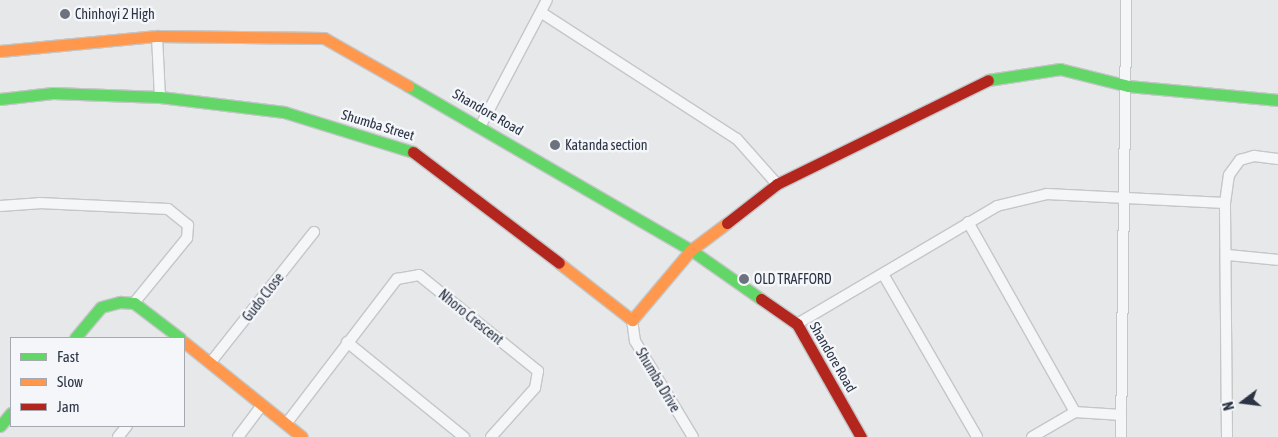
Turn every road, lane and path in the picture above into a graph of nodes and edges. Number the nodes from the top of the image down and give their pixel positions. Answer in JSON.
{"nodes":[{"id":1,"x":547,"y":0,"type":"edge"},
{"id":2,"x":1126,"y":0,"type":"edge"},
{"id":3,"x":542,"y":12,"type":"junction"},
{"id":4,"x":157,"y":36,"type":"junction"},
{"id":5,"x":0,"y":51,"type":"edge"},
{"id":6,"x":1128,"y":86,"type":"junction"},
{"id":7,"x":160,"y":97,"type":"junction"},
{"id":8,"x":0,"y":99,"type":"edge"},
{"id":9,"x":1278,"y":100,"type":"edge"},
{"id":10,"x":481,"y":125,"type":"junction"},
{"id":11,"x":1278,"y":159,"type":"edge"},
{"id":12,"x":777,"y":184,"type":"junction"},
{"id":13,"x":1126,"y":196,"type":"junction"},
{"id":14,"x":1226,"y":203,"type":"junction"},
{"id":15,"x":0,"y":206,"type":"edge"},
{"id":16,"x":968,"y":222,"type":"junction"},
{"id":17,"x":314,"y":232,"type":"dead end"},
{"id":18,"x":691,"y":250,"type":"junction"},
{"id":19,"x":1228,"y":254,"type":"junction"},
{"id":20,"x":1278,"y":260,"type":"edge"},
{"id":21,"x":883,"y":274,"type":"junction"},
{"id":22,"x":134,"y":303,"type":"junction"},
{"id":23,"x":632,"y":320,"type":"junction"},
{"id":24,"x":797,"y":324,"type":"junction"},
{"id":25,"x":76,"y":337,"type":"edge"},
{"id":26,"x":179,"y":337,"type":"edge"},
{"id":27,"x":347,"y":342,"type":"junction"},
{"id":28,"x":186,"y":348,"type":"edge"},
{"id":29,"x":211,"y":362,"type":"junction"},
{"id":30,"x":262,"y":405,"type":"junction"},
{"id":31,"x":1075,"y":412,"type":"junction"},
{"id":32,"x":10,"y":414,"type":"edge"},
{"id":33,"x":1121,"y":415,"type":"junction"},
{"id":34,"x":286,"y":424,"type":"junction"},
{"id":35,"x":0,"y":426,"type":"edge"},
{"id":36,"x":126,"y":427,"type":"edge"},
{"id":37,"x":118,"y":437,"type":"edge"},
{"id":38,"x":238,"y":437,"type":"edge"},
{"id":39,"x":302,"y":437,"type":"edge"},
{"id":40,"x":464,"y":437,"type":"edge"},
{"id":41,"x":491,"y":437,"type":"edge"},
{"id":42,"x":693,"y":437,"type":"edge"},
{"id":43,"x":861,"y":437,"type":"edge"},
{"id":44,"x":977,"y":437,"type":"edge"},
{"id":45,"x":1032,"y":437,"type":"edge"},
{"id":46,"x":1121,"y":437,"type":"edge"},
{"id":47,"x":1227,"y":437,"type":"edge"}],
"edges":[{"from":1,"to":3,"type":"street"},
{"from":2,"to":6,"type":"street"},
{"from":3,"to":10,"type":"street"},
{"from":3,"to":12,"type":"street"},
{"from":4,"to":5,"type":"street","name":"Shandore Road"},
{"from":4,"to":7,"type":"street"},
{"from":4,"to":10,"type":"street","name":"Shandore Road"},
{"from":6,"to":9,"type":"street"},
{"from":6,"to":12,"type":"street"},
{"from":6,"to":13,"type":"street"},
{"from":7,"to":8,"type":"street","name":"Shumba Street"},
{"from":7,"to":23,"type":"street","name":"Shumba Street"},
{"from":10,"to":18,"type":"street","name":"Shandore Road"},
{"from":11,"to":14,"type":"street"},
{"from":12,"to":18,"type":"street"},
{"from":13,"to":14,"type":"street"},
{"from":13,"to":16,"type":"street"},
{"from":13,"to":33,"type":"street"},
{"from":14,"to":19,"type":"street"},
{"from":15,"to":22,"type":"street"},
{"from":16,"to":21,"type":"street"},
{"from":16,"to":31,"type":"street"},
{"from":17,"to":29,"type":"street","name":"Gudo Close"},
{"from":18,"to":23,"type":"street"},
{"from":18,"to":24,"type":"street","name":"Shandore Road"},
{"from":19,"to":20,"type":"street"},
{"from":19,"to":47,"type":"street"},
{"from":21,"to":24,"type":"street"},
{"from":21,"to":44,"type":"street"},
{"from":22,"to":25,"type":"street"},
{"from":22,"to":26,"type":"street"},
{"from":23,"to":42,"type":"street","name":"Shumba Drive"},
{"from":24,"to":43,"type":"street","name":"Shandore Road"},
{"from":27,"to":34,"type":"street","name":"Nhoro Crescent"},
{"from":27,"to":40,"type":"street"},
{"from":27,"to":41,"type":"street","name":"Nhoro Crescent"},
{"from":28,"to":29,"type":"street"},
{"from":29,"to":30,"type":"street"},
{"from":30,"to":34,"type":"street"},
{"from":30,"to":38,"type":"street"},
{"from":31,"to":33,"type":"street"},
{"from":31,"to":45,"type":"street"},
{"from":32,"to":35,"type":"street"},
{"from":33,"to":46,"type":"street"},
{"from":34,"to":39,"type":"street"},
{"from":36,"to":37,"type":"street"}]}
